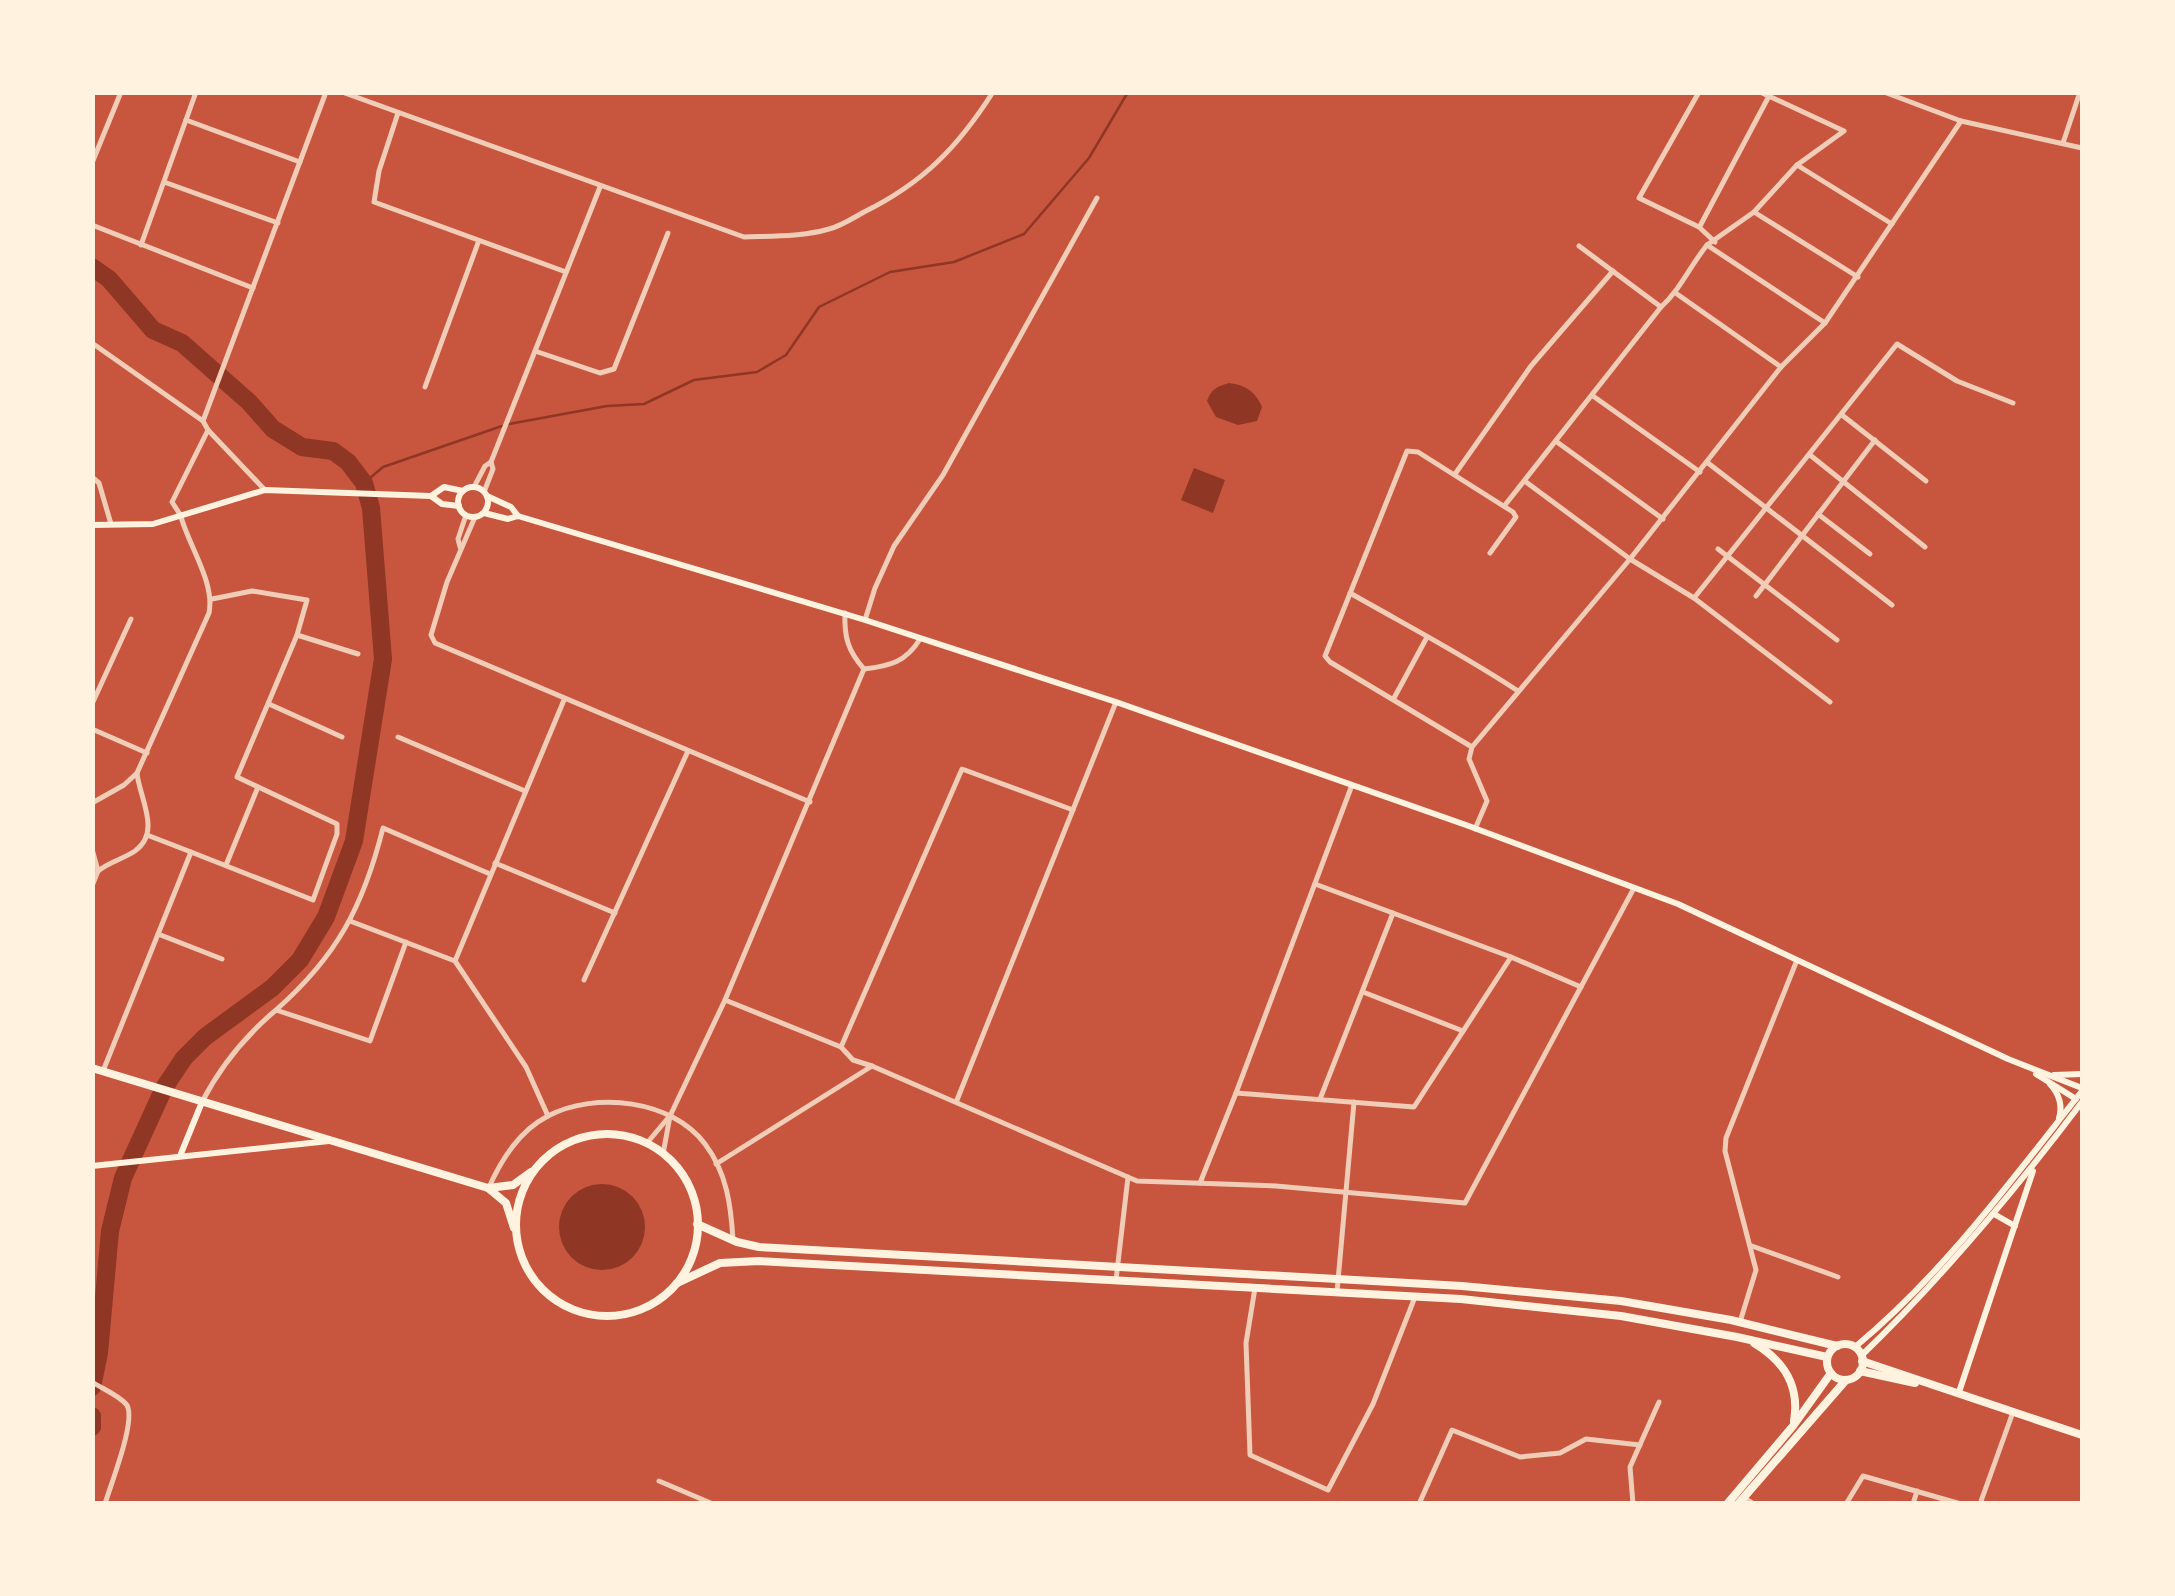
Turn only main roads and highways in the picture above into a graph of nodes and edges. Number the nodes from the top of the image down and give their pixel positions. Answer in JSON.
{"nodes":[{"id":1,"x":463,"y":491,"type":"junction"},
{"id":2,"x":485,"y":494,"type":"junction"},
{"id":3,"x":430,"y":496,"type":"junction"},
{"id":4,"x":459,"y":506,"type":"junction"},
{"id":5,"x":484,"y":513,"type":"junction"},
{"id":6,"x":518,"y":516,"type":"junction"},
{"id":7,"x":92,"y":525,"type":"edge"},
{"id":8,"x":92,"y":1068,"type":"edge"},
{"id":9,"x":2082,"y":1074,"type":"edge"},
{"id":10,"x":2046,"y":1077,"type":"junction"},
{"id":11,"x":2082,"y":1090,"type":"edge"},
{"id":12,"x":200,"y":1102,"type":"junction"},
{"id":13,"x":2080,"y":1102,"type":"edge"},
{"id":14,"x":2055,"y":1128,"type":"junction"},
{"id":15,"x":336,"y":1140,"type":"junction"},
{"id":16,"x":176,"y":1157,"type":"junction"},
{"id":17,"x":2036,"y":1165,"type":"junction"},
{"id":18,"x":95,"y":1166,"type":"edge"},
{"id":19,"x":536,"y":1169,"type":"junction"},
{"id":20,"x":488,"y":1188,"type":"junction"},
{"id":21,"x":1991,"y":1212,"type":"junction"},
{"id":22,"x":698,"y":1224,"type":"junction"},
{"id":23,"x":2014,"y":1226,"type":"junction"},
{"id":24,"x":516,"y":1232,"type":"junction"},
{"id":25,"x":677,"y":1283,"type":"junction"},
{"id":26,"x":1738,"y":1337,"type":"junction"},
{"id":27,"x":1836,"y":1346,"type":"junction"},
{"id":28,"x":1860,"y":1355,"type":"junction"},
{"id":29,"x":1827,"y":1357,"type":"junction"},
{"id":30,"x":1860,"y":1371,"type":"junction"},
{"id":31,"x":1831,"y":1373,"type":"junction"},
{"id":32,"x":1846,"y":1380,"type":"junction"},
{"id":33,"x":1959,"y":1392,"type":"junction"},
{"id":34,"x":1793,"y":1426,"type":"junction"},
{"id":35,"x":2082,"y":1435,"type":"edge"},
{"id":36,"x":1741,"y":1500,"type":"edge"},
{"id":37,"x":1728,"y":1504,"type":"edge"}],
"edges":[{"from":1,"to":2,"type":"main road"},
{"from":1,"to":3,"type":"main road"},
{"from":1,"to":4,"type":"main road"},
{"from":2,"to":5,"type":"main road"},
{"from":2,"to":6,"type":"main road"},
{"from":3,"to":4,"type":"main road"},
{"from":3,"to":7,"type":"main road"},
{"from":4,"to":5,"type":"main road"},
{"from":5,"to":6,"type":"main road"},
{"from":6,"to":10,"type":"main road"},
{"from":8,"to":12,"type":"main road"},
{"from":9,"to":10,"type":"main road"},
{"from":10,"to":11,"type":"main road"},
{"from":10,"to":13,"type":"main road"},
{"from":10,"to":14,"type":"main road"},
{"from":11,"to":13,"type":"main road"},
{"from":12,"to":15,"type":"main road"},
{"from":12,"to":16,"type":"main road"},
{"from":13,"to":14,"type":"main road"},
{"from":13,"to":17,"type":"main road"},
{"from":14,"to":21,"type":"main road"},
{"from":15,"to":16,"type":"main road"},
{"from":15,"to":20,"type":"main road"},
{"from":16,"to":18,"type":"main road"},
{"from":17,"to":21,"type":"main road"},
{"from":17,"to":23,"type":"main road"},
{"from":19,"to":20,"type":"main road"},
{"from":19,"to":22,"type":"main road"},
{"from":19,"to":24,"type":"main road"},
{"from":20,"to":24,"type":"main road"},
{"from":21,"to":23,"type":"main road"},
{"from":21,"to":28,"type":"main road"},
{"from":22,"to":25,"type":"main road"},
{"from":22,"to":27,"type":"main road"},
{"from":23,"to":33,"type":"main road"},
{"from":24,"to":25,"type":"main road"},
{"from":25,"to":26,"type":"main road"},
{"from":26,"to":29,"type":"main road"},
{"from":26,"to":34,"type":"main road"},
{"from":27,"to":28,"type":"main road"},
{"from":27,"to":29,"type":"main road"},
{"from":28,"to":30,"type":"main road"},
{"from":28,"to":33,"type":"main road"},
{"from":29,"to":31,"type":"main road"},
{"from":30,"to":32,"type":"main road"},
{"from":30,"to":33,"type":"main road"},
{"from":31,"to":32,"type":"main road"},
{"from":31,"to":34,"type":"main road"},
{"from":32,"to":36,"type":"main road"},
{"from":33,"to":35,"type":"main road"},
{"from":34,"to":37,"type":"main road"}]}
